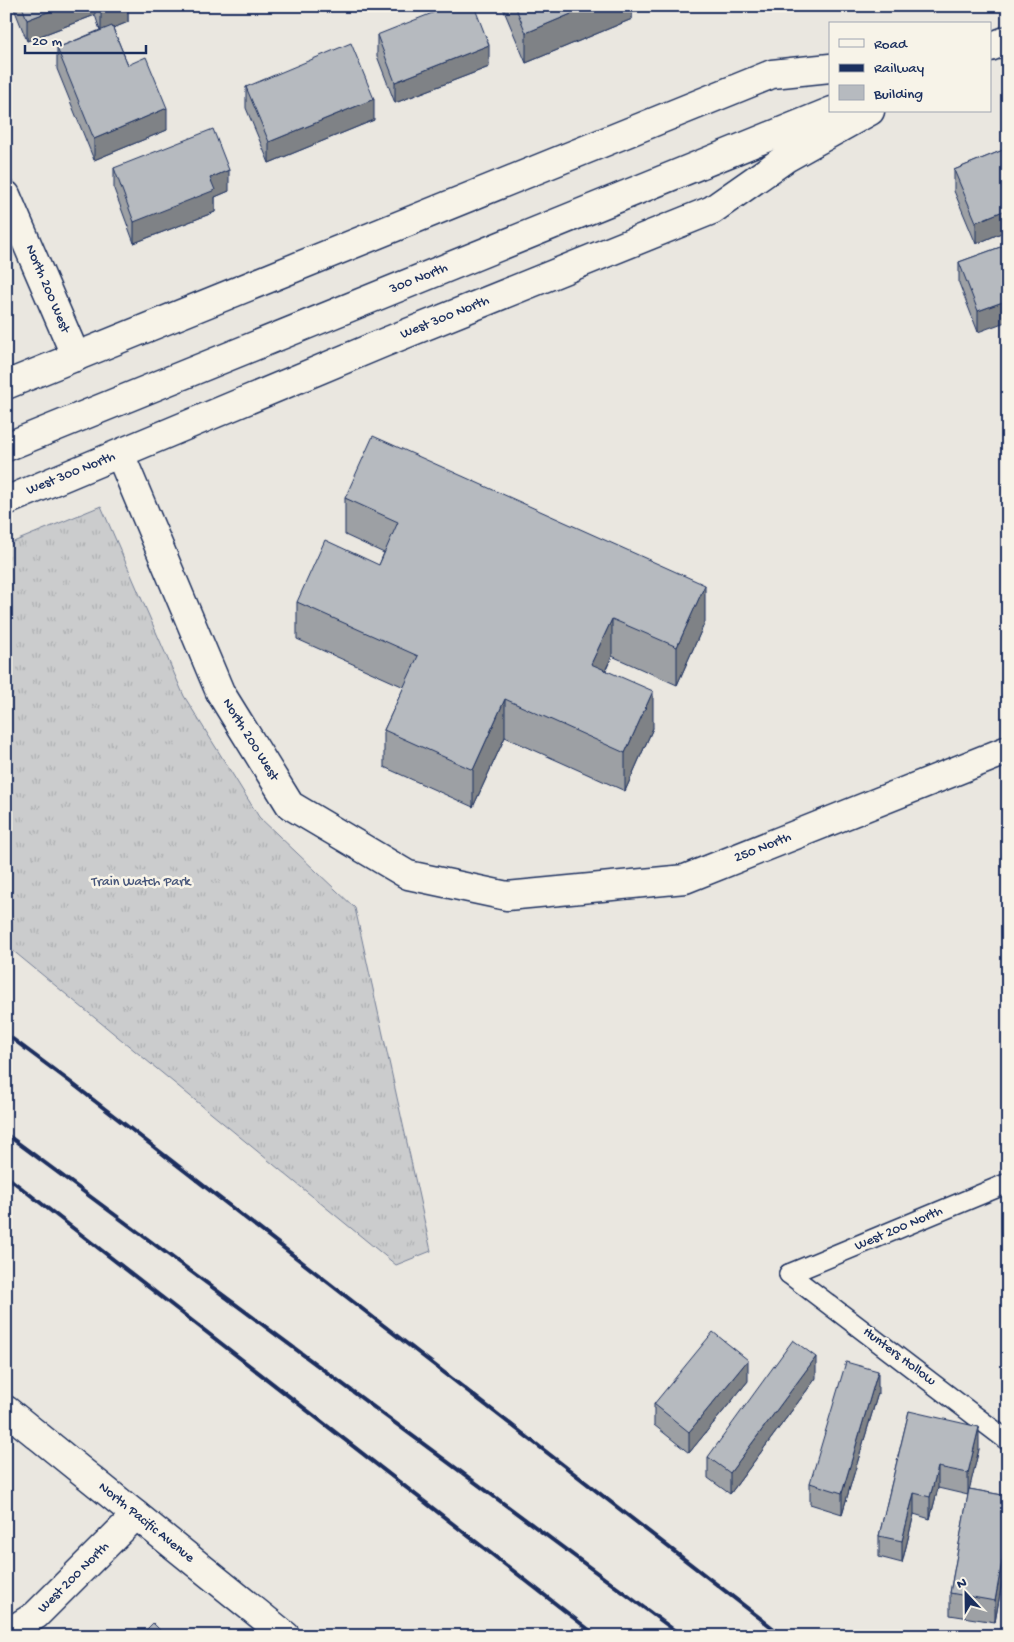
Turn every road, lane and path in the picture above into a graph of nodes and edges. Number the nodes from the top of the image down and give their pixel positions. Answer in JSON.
{"nodes":[{"id":1,"x":1008,"y":40,"type":"edge"},
{"id":2,"x":992,"y":46,"type":"edge"},
{"id":3,"x":829,"y":68,"type":"edge"},
{"id":4,"x":830,"y":112,"type":"edge"},
{"id":5,"x":868,"y":112,"type":"edge"},
{"id":6,"x":6,"y":195,"type":"edge"},
{"id":7,"x":76,"y":357,"type":"junction"},
{"id":8,"x":6,"y":385,"type":"edge"},
{"id":9,"x":6,"y":447,"type":"edge"},
{"id":10,"x":120,"y":454,"type":"junction"},
{"id":11,"x":6,"y":501,"type":"edge"},
{"id":12,"x":1008,"y":750,"type":"edge"},
{"id":13,"x":507,"y":896,"type":"joint"},
{"id":14,"x":1008,"y":1183,"type":"edge"},
{"id":15,"x":790,"y":1274,"type":"joint"},
{"id":16,"x":6,"y":1410,"type":"edge"},
{"id":17,"x":1008,"y":1441,"type":"edge"},
{"id":18,"x":136,"y":1515,"type":"junction"},
{"id":19,"x":6,"y":1634,"type":"edge"},
{"id":20,"x":286,"y":1636,"type":"edge"}],
"edges":[{"from":1,"to":2,"type":"street"},
{"from":3,"to":7,"type":"street"},
{"from":4,"to":9,"type":"street","name":"300 North"},
{"from":5,"to":10,"type":"street","name":"West 300 North"},
{"from":6,"to":7,"type":"street","name":"North 200 West"},
{"from":7,"to":8,"type":"street"},
{"from":10,"to":11,"type":"street","name":"West 300 North"},
{"from":10,"to":13,"type":"street","name":"North 200 West"},
{"from":12,"to":13,"type":"street","name":"250 North"},
{"from":14,"to":15,"type":"lane","name":"West 200 North"},
{"from":15,"to":17,"type":"lane","name":"Hunters Hollow"},
{"from":16,"to":18,"type":"street","name":"North Pacific Avenue"},
{"from":18,"to":19,"type":"street","name":"West 200 North"},
{"from":18,"to":20,"type":"street","name":"North Pacific Avenue"}]}
